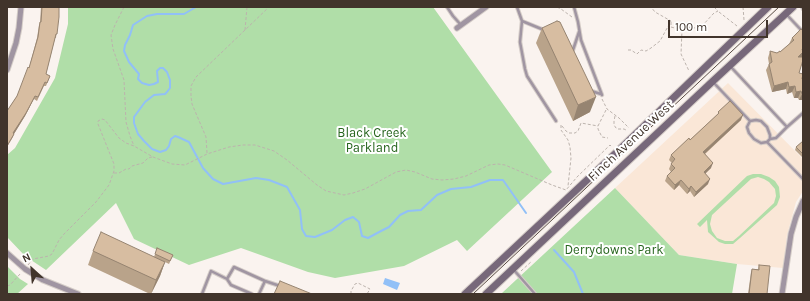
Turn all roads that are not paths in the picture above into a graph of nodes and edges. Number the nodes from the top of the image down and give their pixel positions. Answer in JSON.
{"nodes":[{"id":1,"x":21,"y":7,"type":"edge"},
{"id":2,"x":447,"y":7,"type":"edge"},
{"id":3,"x":486,"y":7,"type":"edge"},
{"id":4,"x":517,"y":7,"type":"edge"},
{"id":5,"x":574,"y":7,"type":"edge"},
{"id":6,"x":768,"y":7,"type":"edge"},
{"id":7,"x":793,"y":7,"type":"edge"},
{"id":8,"x":786,"y":14,"type":"junction"},
{"id":9,"x":522,"y":21,"type":"junction"},
{"id":10,"x":459,"y":27,"type":"joint"},
{"id":11,"x":547,"y":32,"type":"edge"},
{"id":12,"x":579,"y":32,"type":"junction"},
{"id":13,"x":803,"y":32,"type":"edge"},
{"id":14,"x":571,"y":55,"type":"edge"},
{"id":15,"x":730,"y":65,"type":"junction"},
{"id":16,"x":7,"y":68,"type":"edge"},
{"id":17,"x":713,"y":81,"type":"junction"},
{"id":18,"x":588,"y":91,"type":"edge"},
{"id":19,"x":803,"y":113,"type":"edge"},
{"id":20,"x":556,"y":121,"type":"dead end"},
{"id":21,"x":750,"y":121,"type":"junction"},
{"id":22,"x":787,"y":127,"type":"junction"},
{"id":23,"x":770,"y":139,"type":"junction"},
{"id":24,"x":767,"y":142,"type":"junction"},
{"id":25,"x":803,"y":179,"type":"edge"},
{"id":26,"x":803,"y":201,"type":"edge"},
{"id":27,"x":7,"y":253,"type":"edge"},
{"id":28,"x":513,"y":268,"type":"junction"},
{"id":29,"x":228,"y":279,"type":"junction"},
{"id":30,"x":265,"y":281,"type":"junction"},
{"id":31,"x":284,"y":288,"type":"edge"},
{"id":32,"x":78,"y":294,"type":"edge"},
{"id":33,"x":202,"y":294,"type":"edge"},
{"id":34,"x":252,"y":294,"type":"edge"},
{"id":35,"x":259,"y":294,"type":"edge"},
{"id":36,"x":465,"y":294,"type":"edge"},
{"id":37,"x":486,"y":294,"type":"edge"},
{"id":38,"x":536,"y":294,"type":"edge"},
{"id":39,"x":782,"y":294,"type":"edge"}],
"edges":[{"from":1,"to":16,"type":"street"},
{"from":2,"to":10,"type":"lane"},
{"from":3,"to":10,"type":"street"},
{"from":4,"to":9,"type":"lane"},
{"from":5,"to":12,"type":"lane"},
{"from":6,"to":36,"type":"main road","name":"Finch Avenue West"},
{"from":7,"to":8,"type":"main road","name":"Finch Avenue West"},
{"from":8,"to":13,"type":"lane"},
{"from":8,"to":15,"type":"main road","name":"Finch Avenue West"},
{"from":9,"to":11,"type":"lane"},
{"from":9,"to":20,"type":"lane"},
{"from":12,"to":14,"type":"lane"},
{"from":12,"to":18,"type":"lane"},
{"from":15,"to":17,"type":"main road","name":"Finch Avenue West"},
{"from":15,"to":22,"type":"lane"},
{"from":17,"to":21,"type":"lane"},
{"from":17,"to":28,"type":"main road","name":"Finch Avenue West"},
{"from":19,"to":22,"type":"lane"},
{"from":21,"to":23,"type":"lane"},
{"from":21,"to":24,"type":"lane"},
{"from":22,"to":23,"type":"lane"},
{"from":23,"to":24,"type":"lane"},
{"from":24,"to":25,"type":"lane"},
{"from":26,"to":39,"type":"street"},
{"from":27,"to":32,"type":"street"},
{"from":28,"to":37,"type":"main road","name":"Finch Avenue West"},
{"from":28,"to":38,"type":"lane"},
{"from":29,"to":30,"type":"lane"},
{"from":29,"to":33,"type":"lane"},
{"from":29,"to":34,"type":"lane"},
{"from":30,"to":31,"type":"lane"},
{"from":30,"to":35,"type":"lane"}]}
